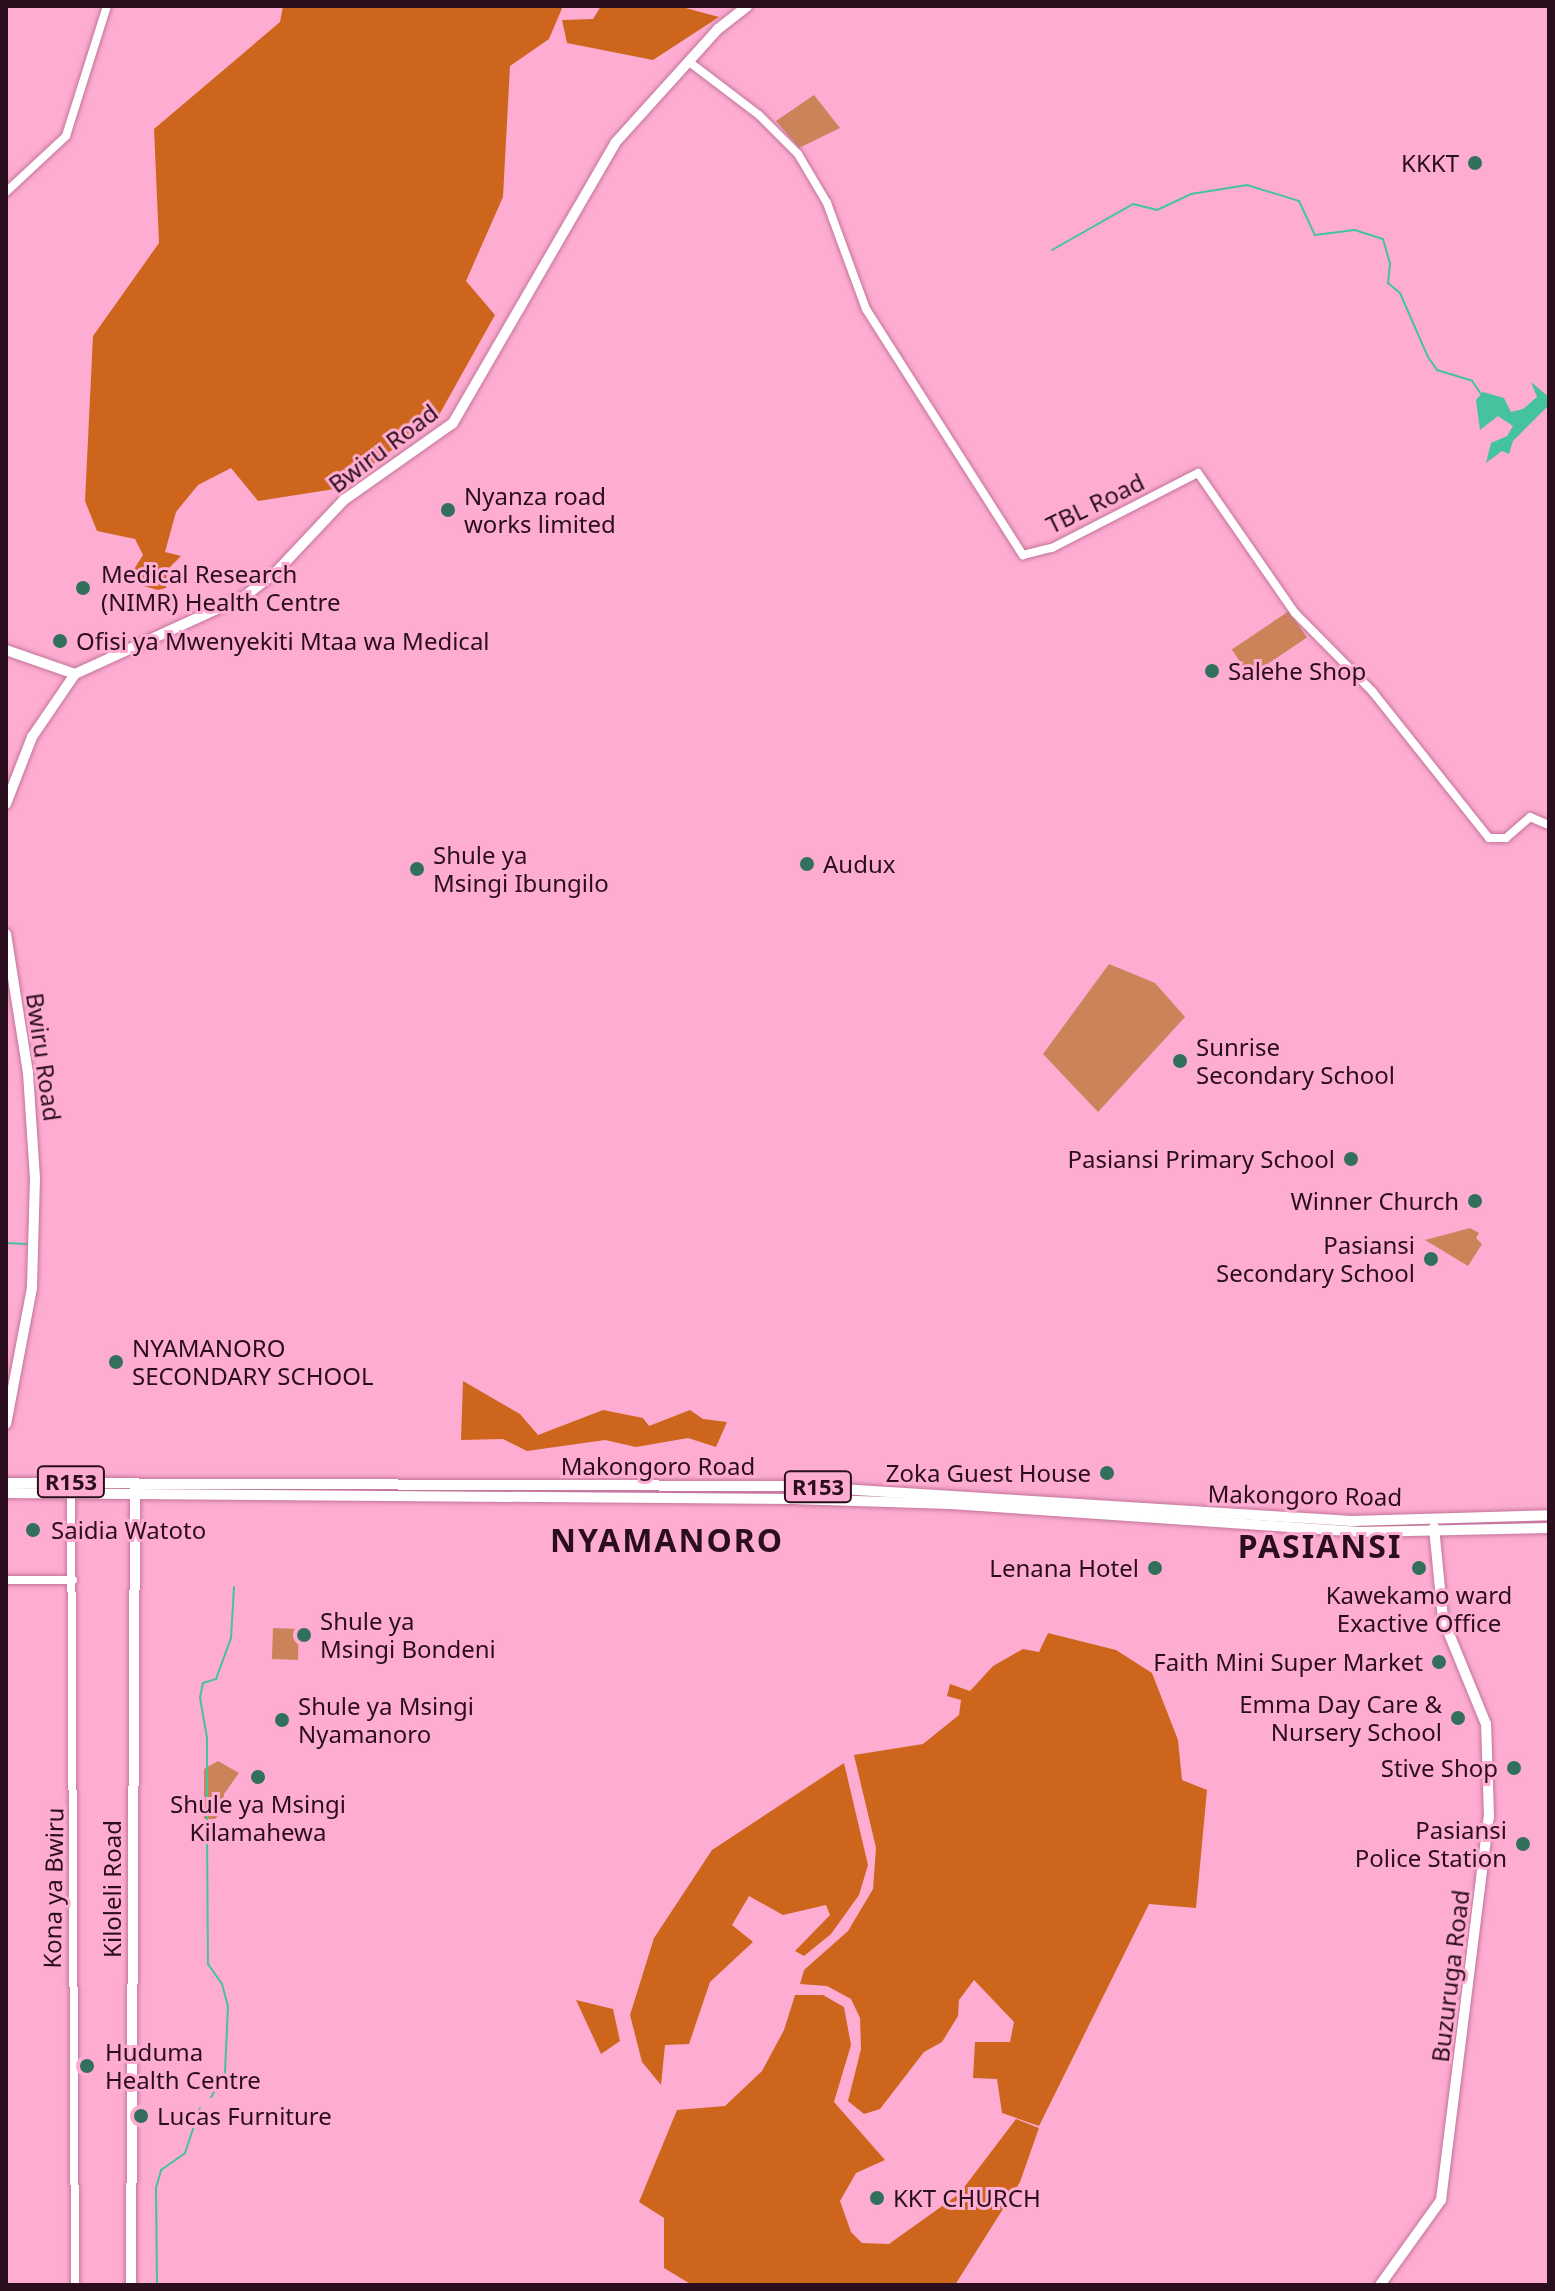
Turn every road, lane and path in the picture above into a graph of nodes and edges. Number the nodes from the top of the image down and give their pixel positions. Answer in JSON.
{"nodes":[{"id":1,"x":107,"y":6,"type":"edge"},
{"id":2,"x":747,"y":6,"type":"edge"},
{"id":3,"x":688,"y":61,"type":"junction"},
{"id":4,"x":6,"y":192,"type":"edge"},
{"id":5,"x":6,"y":650,"type":"edge"},
{"id":6,"x":75,"y":674,"type":"junction"},
{"id":7,"x":6,"y":804,"type":"edge"},
{"id":8,"x":1549,"y":825,"type":"edge"},
{"id":9,"x":6,"y":934,"type":"edge"},
{"id":10,"x":6,"y":1424,"type":"edge"},
{"id":11,"x":6,"y":1474,"type":"edge"},
{"id":12,"x":12,"y":1482,"type":"edge"},
{"id":13,"x":135,"y":1488,"type":"junction"},
{"id":14,"x":71,"y":1491,"type":"junction"},
{"id":15,"x":6,"y":1493,"type":"edge"},
{"id":16,"x":1549,"y":1515,"type":"edge"},
{"id":17,"x":1434,"y":1517,"type":"junction"},
{"id":18,"x":1224,"y":1519,"type":"junction"},
{"id":19,"x":1549,"y":1528,"type":"edge"},
{"id":20,"x":1435,"y":1530,"type":"junction"},
{"id":21,"x":6,"y":1580,"type":"edge"},
{"id":22,"x":73,"y":1580,"type":"junction"},
{"id":23,"x":75,"y":2285,"type":"edge"},
{"id":24,"x":131,"y":2285,"type":"edge"},
{"id":25,"x":1380,"y":2285,"type":"edge"}],
"edges":[{"from":1,"to":4,"type":"street"},
{"from":2,"to":3,"type":"main road","name":"Bwiru Road"},
{"from":3,"to":6,"type":"main road","name":"Bwiru Road"},
{"from":3,"to":8,"type":"street","name":"TBL Road"},
{"from":5,"to":6,"type":"main road"},
{"from":6,"to":7,"type":"main road"},
{"from":9,"to":10,"type":"main road","name":"Bwiru Road"},
{"from":11,"to":12,"type":"main road"},
{"from":12,"to":13,"type":"main road","name":"Makongoro Road","number":"R153"},
{"from":13,"to":14,"type":"main road","name":"Makongoro Road","number":"R153"},
{"from":13,"to":18,"type":"main road","name":"Makongoro Road","number":"R153"},
{"from":13,"to":24,"type":"main road","name":"Kiloleli Road"},
{"from":14,"to":15,"type":"main road","name":"Makongoro Road","number":"R153"},
{"from":14,"to":22,"type":"street","name":"Kona ya Bwiru"},
{"from":16,"to":17,"type":"main road","name":"Makongoro Road","number":"R153"},
{"from":17,"to":18,"type":"main road","name":"Makongoro Road","number":"R153"},
{"from":17,"to":20,"type":"main road","name":"Buzuruga Road"},
{"from":18,"to":20,"type":"main road","name":"Makongoro Road","number":"R153"},
{"from":19,"to":20,"type":"main road","name":"Makongoro Road","number":"R153"},
{"from":20,"to":25,"type":"main road","name":"Buzuruga Road"},
{"from":21,"to":22,"type":"street"},
{"from":22,"to":23,"type":"street","name":"Kona ya Bwiru"}]}
